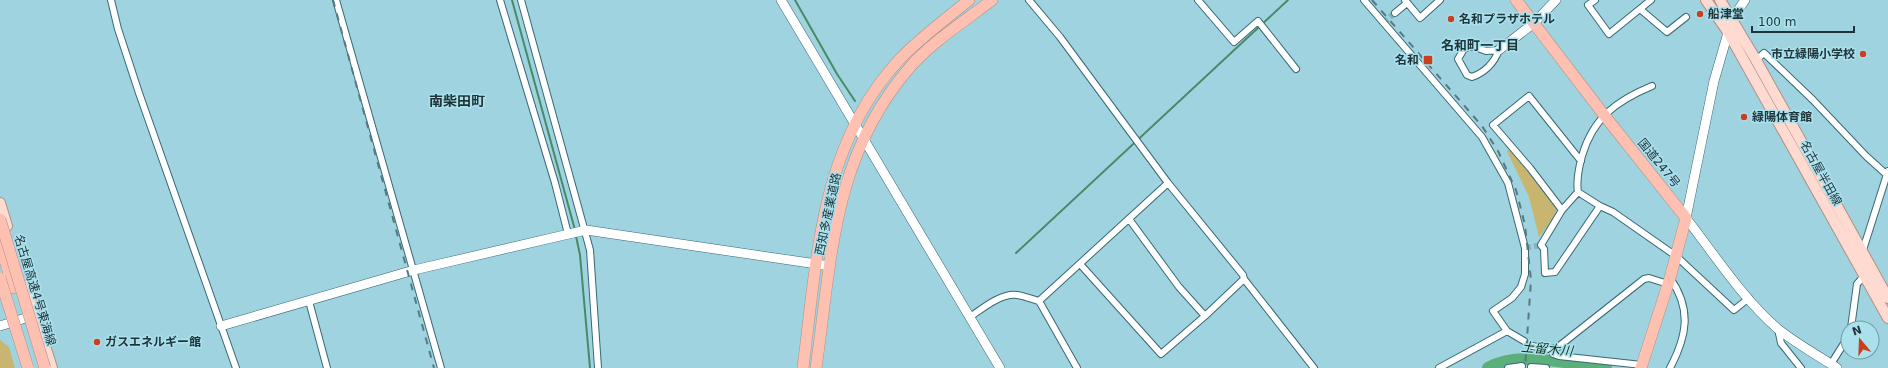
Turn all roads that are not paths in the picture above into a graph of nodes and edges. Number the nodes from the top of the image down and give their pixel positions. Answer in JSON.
{"nodes":[{"id":1,"x":111,"y":0,"type":"edge"},
{"id":2,"x":336,"y":0,"type":"edge"},
{"id":3,"x":500,"y":0,"type":"edge"},
{"id":4,"x":521,"y":0,"type":"edge"},
{"id":5,"x":781,"y":0,"type":"edge"},
{"id":6,"x":969,"y":0,"type":"edge"},
{"id":7,"x":992,"y":0,"type":"edge"},
{"id":8,"x":1029,"y":0,"type":"edge"},
{"id":9,"x":1198,"y":0,"type":"edge"},
{"id":10,"x":1364,"y":0,"type":"edge"},
{"id":11,"x":1440,"y":0,"type":"edge"},
{"id":12,"x":1516,"y":0,"type":"edge"},
{"id":13,"x":1556,"y":0,"type":"edge"},
{"id":14,"x":1595,"y":0,"type":"edge"},
{"id":15,"x":1651,"y":0,"type":"edge"},
{"id":16,"x":1706,"y":0,"type":"edge"},
{"id":17,"x":1720,"y":0,"type":"edge"},
{"id":18,"x":1745,"y":0,"type":"edge"},
{"id":19,"x":1406,"y":2,"type":"edge"},
{"id":20,"x":1640,"y":9,"type":"junction"},
{"id":21,"x":1395,"y":13,"type":"tunnel mouth"},
{"id":22,"x":1686,"y":17,"type":"dead end"},
{"id":23,"x":1732,"y":19,"type":"junction"},
{"id":24,"x":1534,"y":23,"type":"junction"},
{"id":25,"x":1728,"y":32,"type":"junction"},
{"id":26,"x":1499,"y":50,"type":"junction"},
{"id":27,"x":1756,"y":60,"type":"junction"},
{"id":28,"x":1296,"y":69,"type":"dead end"},
{"id":29,"x":1652,"y":86,"type":"dead end"},
{"id":30,"x":1604,"y":115,"type":"junction"},
{"id":31,"x":855,"y":124,"type":"junction"},
{"id":32,"x":863,"y":137,"type":"junction"},
{"id":33,"x":1581,"y":161,"type":"junction"},
{"id":34,"x":1887,"y":172,"type":"edge"},
{"id":35,"x":1168,"y":183,"type":"junction"},
{"id":36,"x":1886,"y":184,"type":"edge"},
{"id":37,"x":1578,"y":192,"type":"junction"},
{"id":38,"x":0,"y":204,"type":"edge"},
{"id":39,"x":1600,"y":206,"type":"junction"},
{"id":40,"x":1562,"y":210,"type":"junction"},
{"id":41,"x":1686,"y":218,"type":"junction"},
{"id":42,"x":0,"y":219,"type":"edge"},
{"id":43,"x":1129,"y":220,"type":"junction"},
{"id":44,"x":586,"y":230,"type":"junction"},
{"id":45,"x":568,"y":234,"type":"junction"},
{"id":46,"x":0,"y":243,"type":"edge"},
{"id":47,"x":1862,"y":252,"type":"junction"},
{"id":48,"x":1676,"y":256,"type":"junction"},
{"id":49,"x":817,"y":264,"type":"junction"},
{"id":50,"x":1080,"y":264,"type":"junction"},
{"id":51,"x":830,"y":266,"type":"junction"},
{"id":52,"x":414,"y":270,"type":"junction"},
{"id":53,"x":1864,"y":276,"type":"junction"},
{"id":54,"x":0,"y":278,"type":"edge"},
{"id":55,"x":1244,"y":279,"type":"junction"},
{"id":56,"x":1669,"y":281,"type":"junction"},
{"id":57,"x":0,"y":292,"type":"edge"},
{"id":58,"x":1749,"y":298,"type":"junction"},
{"id":59,"x":1888,"y":298,"type":"edge"},
{"id":60,"x":309,"y":301,"type":"junction"},
{"id":61,"x":1039,"y":301,"type":"junction"},
{"id":62,"x":35,"y":315,"type":"junction"},
{"id":63,"x":970,"y":316,"type":"junction"},
{"id":64,"x":1205,"y":316,"type":"junction"},
{"id":65,"x":1888,"y":318,"type":"edge"},
{"id":66,"x":1852,"y":320,"type":"edge"},
{"id":67,"x":4,"y":325,"type":"edge"},
{"id":68,"x":220,"y":326,"type":"junction"},
{"id":69,"x":1778,"y":328,"type":"junction"},
{"id":70,"x":1507,"y":331,"type":"junction"},
{"id":71,"x":1524,"y":341,"type":"dead end"},
{"id":72,"x":1532,"y":346,"type":"dead end"},
{"id":73,"x":1552,"y":349,"type":"junction"},
{"id":74,"x":1840,"y":354,"type":"edge"},
{"id":75,"x":1522,"y":366,"type":"dead end"},
{"id":76,"x":1834,"y":366,"type":"edge"},
{"id":77,"x":1531,"y":367,"type":"dead end"},
{"id":78,"x":1642,"y":367,"type":"edge"},
{"id":79,"x":22,"y":368,"type":"edge"},
{"id":80,"x":28,"y":368,"type":"edge"},
{"id":81,"x":37,"y":368,"type":"edge"},
{"id":82,"x":45,"y":368,"type":"edge"},
{"id":83,"x":52,"y":368,"type":"edge"},
{"id":84,"x":236,"y":368,"type":"edge"},
{"id":85,"x":327,"y":368,"type":"edge"},
{"id":86,"x":441,"y":368,"type":"edge"},
{"id":87,"x":598,"y":368,"type":"edge"},
{"id":88,"x":803,"y":368,"type":"edge"},
{"id":89,"x":816,"y":368,"type":"edge"},
{"id":90,"x":1000,"y":368,"type":"edge"},
{"id":91,"x":1077,"y":368,"type":"edge"},
{"id":92,"x":1314,"y":368,"type":"edge"},
{"id":93,"x":1439,"y":368,"type":"edge"},
{"id":94,"x":1508,"y":368,"type":"edge"},
{"id":95,"x":1546,"y":368,"type":"edge"},
{"id":96,"x":1670,"y":368,"type":"edge"},
{"id":97,"x":1801,"y":368,"type":"edge"}],
"edges":[{"from":1,"to":68,"type":"street"},
{"from":2,"to":52,"type":"street"},
{"from":3,"to":45,"type":"street"},
{"from":4,"to":44,"type":"street"},
{"from":5,"to":31,"type":"street"},
{"from":6,"to":31,"type":"highway","name":"西知多産業道路"},
{"from":7,"to":32,"type":"highway","name":"西知多産業道路"},
{"from":8,"to":35,"type":"street"},
{"from":9,"to":28,"type":"street"},
{"from":10,"to":70,"type":"street"},
{"from":11,"to":19,"type":"street"},
{"from":12,"to":24,"type":"highway","name":"国道247号"},
{"from":13,"to":24,"type":"street"},
{"from":14,"to":20,"type":"street"},
{"from":15,"to":20,"type":"street"},
{"from":16,"to":25,"type":"main road","name":"名古屋半田線"},
{"from":17,"to":23,"type":"main road","name":"名古屋半田線"},
{"from":18,"to":23,"type":"street"},
{"from":19,"to":21,"type":"street"},
{"from":20,"to":22,"type":"street"},
{"from":23,"to":25,"type":"street"},
{"from":23,"to":27,"type":"main road","name":"名古屋半田線"},
{"from":24,"to":26,"type":"street"},
{"from":24,"to":30,"type":"highway","name":"国道247号"},
{"from":25,"to":41,"type":"street"},
{"from":25,"to":53,"type":"main road","name":"名古屋半田線"},
{"from":26,"to":26,"type":"street"},
{"from":27,"to":34,"type":"street"},
{"from":27,"to":47,"type":"main road","name":"名古屋半田線"},
{"from":29,"to":30,"type":"street"},
{"from":30,"to":33,"type":"street"},
{"from":30,"to":41,"type":"highway","name":"国道247号"},
{"from":31,"to":32,"type":"street"},
{"from":31,"to":49,"type":"highway","name":"西知多産業道路"},
{"from":32,"to":51,"type":"highway","name":"西知多産業道路"},
{"from":32,"to":63,"type":"street"},
{"from":33,"to":37,"type":"street"},
{"from":33,"to":40,"type":"street"},
{"from":34,"to":36,"type":"street"},
{"from":35,"to":43,"type":"street"},
{"from":35,"to":55,"type":"street"},
{"from":36,"to":47,"type":"street"},
{"from":37,"to":39,"type":"street"},
{"from":37,"to":40,"type":"street"},
{"from":38,"to":62,"type":"main road"},
{"from":39,"to":40,"type":"street"},
{"from":39,"to":48,"type":"street"},
{"from":41,"to":48,"type":"highway"},
{"from":41,"to":58,"type":"street"},
{"from":42,"to":82,"type":"highway","name":"名古屋高速4号東海線","bridge":true},
{"from":43,"to":50,"type":"street"},
{"from":43,"to":64,"type":"street"},
{"from":44,"to":45,"type":"street"},
{"from":44,"to":49,"type":"street"},
{"from":44,"to":87,"type":"street"},
{"from":45,"to":52,"type":"street"},
{"from":46,"to":81,"type":"highway"},
{"from":47,"to":53,"type":"street"},
{"from":47,"to":59,"type":"main road","name":"名古屋半田線"},
{"from":48,"to":56,"type":"highway"},
{"from":48,"to":58,"type":"street"},
{"from":49,"to":51,"type":"street"},
{"from":49,"to":88,"type":"highway","name":"西知多産業道路"},
{"from":50,"to":61,"type":"street"},
{"from":50,"to":64,"type":"street"},
{"from":51,"to":89,"type":"highway","name":"西知多産業道路"},
{"from":52,"to":60,"type":"street"},
{"from":52,"to":86,"type":"street"},
{"from":53,"to":65,"type":"main road","name":"名古屋半田線"},
{"from":53,"to":66,"type":"street"},
{"from":54,"to":80,"type":"highway","bridge":true},
{"from":55,"to":64,"type":"street"},
{"from":55,"to":92,"type":"street"},
{"from":56,"to":73,"type":"street"},
{"from":56,"to":78,"type":"highway"},
{"from":56,"to":96,"type":"street"},
{"from":57,"to":67,"type":"main road"},
{"from":58,"to":69,"type":"street"},
{"from":60,"to":68,"type":"street"},
{"from":60,"to":85,"type":"street"},
{"from":61,"to":63,"type":"street"},
{"from":61,"to":91,"type":"street"},
{"from":62,"to":67,"type":"street"},
{"from":62,"to":83,"type":"main road"},
{"from":63,"to":90,"type":"street"},
{"from":67,"to":79,"type":"main road"},
{"from":68,"to":84,"type":"street"},
{"from":69,"to":76,"type":"street"},
{"from":69,"to":97,"type":"street"},
{"from":70,"to":71,"type":"street"},
{"from":70,"to":93,"type":"street"},
{"from":72,"to":73,"type":"street"},
{"from":73,"to":78,"type":"street"},
{"from":74,"to":76,"type":"street"},
{"from":75,"to":94,"type":"street"},
{"from":77,"to":95,"type":"street"}]}
